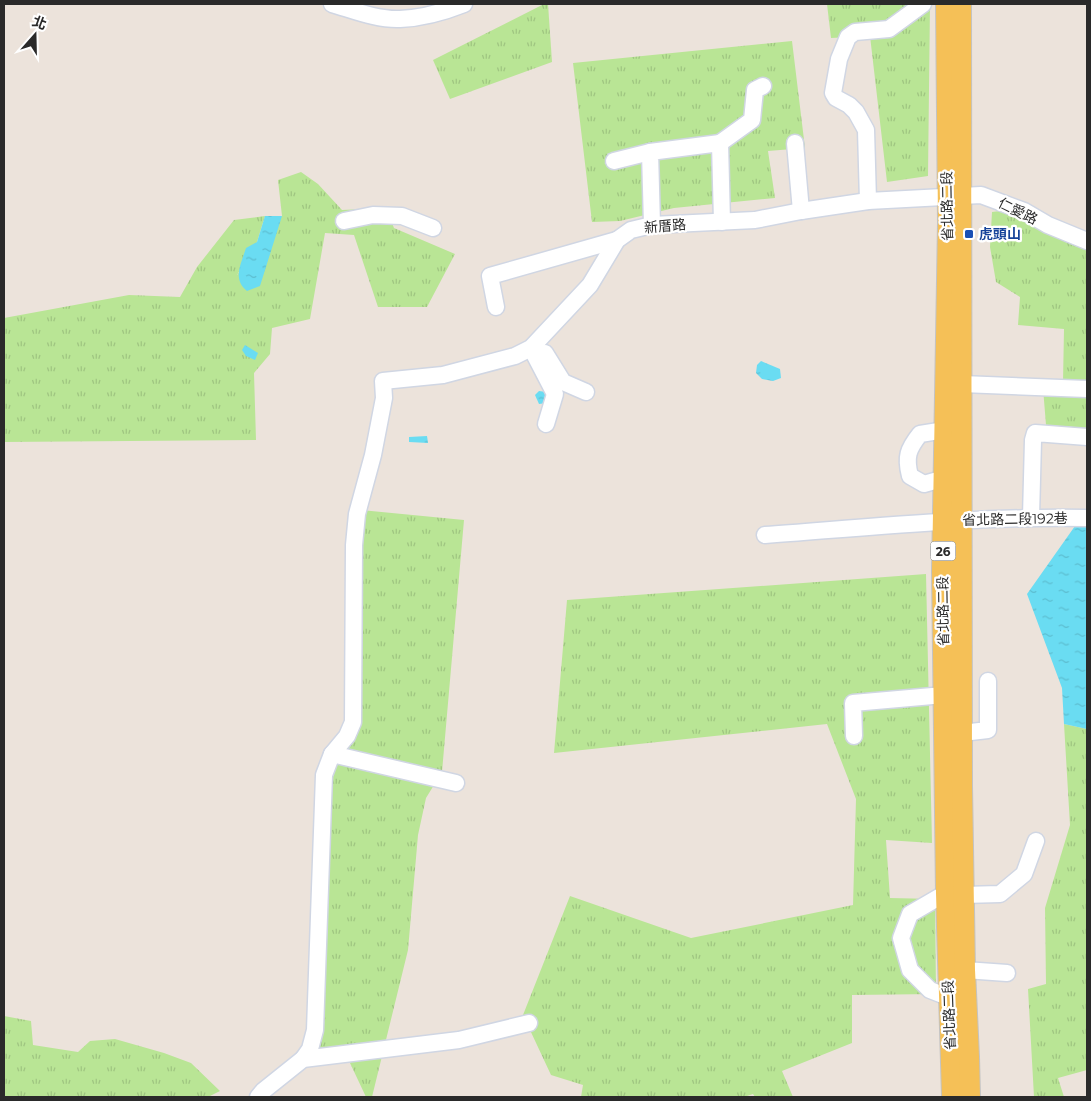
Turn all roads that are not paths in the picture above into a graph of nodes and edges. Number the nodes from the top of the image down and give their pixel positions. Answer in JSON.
{"nodes":[{"id":1,"x":332,"y":4,"type":"edge"},
{"id":2,"x":464,"y":4,"type":"edge"},
{"id":3,"x":923,"y":4,"type":"edge"},
{"id":4,"x":946,"y":4,"type":"edge"},
{"id":5,"x":961,"y":4,"type":"edge"},
{"id":6,"x":763,"y":86,"type":"dead end"},
{"id":7,"x":720,"y":143,"type":"junction"},
{"id":8,"x":795,"y":143,"type":"dead end"},
{"id":9,"x":650,"y":152,"type":"junction"},
{"id":10,"x":614,"y":161,"type":"dead end"},
{"id":11,"x":954,"y":196,"type":"junction"},
{"id":12,"x":868,"y":201,"type":"junction"},
{"id":13,"x":801,"y":211,"type":"junction"},
{"id":14,"x":344,"y":221,"type":"dead end"},
{"id":15,"x":722,"y":222,"type":"junction"},
{"id":16,"x":652,"y":224,"type":"junction"},
{"id":17,"x":433,"y":228,"type":"dead end"},
{"id":18,"x":617,"y":240,"type":"junction"},
{"id":19,"x":1087,"y":241,"type":"edge"},
{"id":20,"x":496,"y":308,"type":"dead end"},
{"id":21,"x":534,"y":344,"type":"junction"},
{"id":22,"x":962,"y":384,"type":"junction"},
{"id":23,"x":1087,"y":389,"type":"edge"},
{"id":24,"x":586,"y":392,"type":"dead end"},
{"id":25,"x":546,"y":424,"type":"dead end"},
{"id":26,"x":945,"y":430,"type":"junction"},
{"id":27,"x":1087,"y":437,"type":"edge"},
{"id":28,"x":945,"y":478,"type":"junction"},
{"id":29,"x":1032,"y":517,"type":"junction"},
{"id":30,"x":1087,"y":518,"type":"edge"},
{"id":31,"x":953,"y":521,"type":"junction"},
{"id":32,"x":765,"y":535,"type":"dead end"},
{"id":33,"x":988,"y":681,"type":"dead end"},
{"id":34,"x":944,"y":695,"type":"junction"},
{"id":35,"x":962,"y":733,"type":"junction"},
{"id":36,"x":854,"y":736,"type":"dead end"},
{"id":37,"x":332,"y":754,"type":"junction"},
{"id":38,"x":456,"y":784,"type":"dead end"},
{"id":39,"x":1036,"y":841,"type":"dead end"},
{"id":40,"x":954,"y":894,"type":"junction"},
{"id":41,"x":964,"y":970,"type":"junction"},
{"id":42,"x":1007,"y":973,"type":"dead end"},
{"id":43,"x":948,"y":997,"type":"junction"},
{"id":44,"x":529,"y":1023,"type":"dead end"},
{"id":45,"x":303,"y":1059,"type":"junction"},
{"id":46,"x":258,"y":1097,"type":"edge"},
{"id":47,"x":952,"y":1097,"type":"edge"},
{"id":48,"x":970,"y":1097,"type":"edge"}],
"edges":[{"from":1,"to":2,"type":"street"},
{"from":3,"to":12,"type":"street"},
{"from":4,"to":11,"type":"main road","name":"省北路二段","number":"26"},
{"from":5,"to":11,"type":"main road","name":"省北路二段","number":"26"},
{"from":6,"to":7,"type":"street"},
{"from":7,"to":9,"type":"street"},
{"from":7,"to":15,"type":"street"},
{"from":8,"to":13,"type":"street"},
{"from":9,"to":10,"type":"street"},
{"from":9,"to":16,"type":"street"},
{"from":11,"to":12,"type":"street","name":"新厝路"},
{"from":11,"to":19,"type":"street","name":"仁愛路"},
{"from":11,"to":22,"type":"main road","name":"省北路二段","number":"26"},
{"from":11,"to":26,"type":"main road","name":"省北路二段","number":"26"},
{"from":12,"to":13,"type":"street","name":"新厝路"},
{"from":13,"to":15,"type":"street","name":"新厝路"},
{"from":14,"to":17,"type":"street"},
{"from":15,"to":16,"type":"street","name":"新厝路"},
{"from":16,"to":18,"type":"street","name":"新厝路"},
{"from":18,"to":20,"type":"street"},
{"from":18,"to":21,"type":"street","name":"新厝路"},
{"from":21,"to":24,"type":"street"},
{"from":21,"to":25,"type":"street"},
{"from":21,"to":37,"type":"street","name":"新厝路"},
{"from":22,"to":23,"type":"street"},
{"from":22,"to":31,"type":"main road","name":"省北路二段","number":"26"},
{"from":26,"to":28,"type":"main road","name":"省北路二段","number":"26"},
{"from":26,"to":28,"type":"street"},
{"from":27,"to":29,"type":"street"},
{"from":28,"to":31,"type":"main road","name":"省北路二段","number":"26"},
{"from":29,"to":30,"type":"street","name":"省北路二段192巷"},
{"from":29,"to":31,"type":"street","name":"省北路二段192巷"},
{"from":31,"to":32,"type":"street","name":"省北路二段192巷"},
{"from":31,"to":34,"type":"main road","name":"省北路二段","number":"26"},
{"from":31,"to":35,"type":"main road","name":"省北路二段","number":"26"},
{"from":33,"to":35,"type":"street"},
{"from":34,"to":36,"type":"street"},
{"from":34,"to":40,"type":"main road","name":"省北路二段","number":"26"},
{"from":35,"to":40,"type":"main road","name":"省北路二段","number":"26"},
{"from":37,"to":38,"type":"street"},
{"from":37,"to":45,"type":"street"},
{"from":39,"to":40,"type":"street"},
{"from":40,"to":41,"type":"main road","name":"省北路二段","number":"26"},
{"from":40,"to":43,"type":"main road","name":"省北路二段","number":"26"},
{"from":40,"to":43,"type":"street"},
{"from":41,"to":42,"type":"street"},
{"from":41,"to":48,"type":"main road","name":"省北路二段","number":"26"},
{"from":43,"to":47,"type":"main road","name":"省北路二段","number":"26"},
{"from":44,"to":45,"type":"street"},
{"from":45,"to":46,"type":"street"}]}
